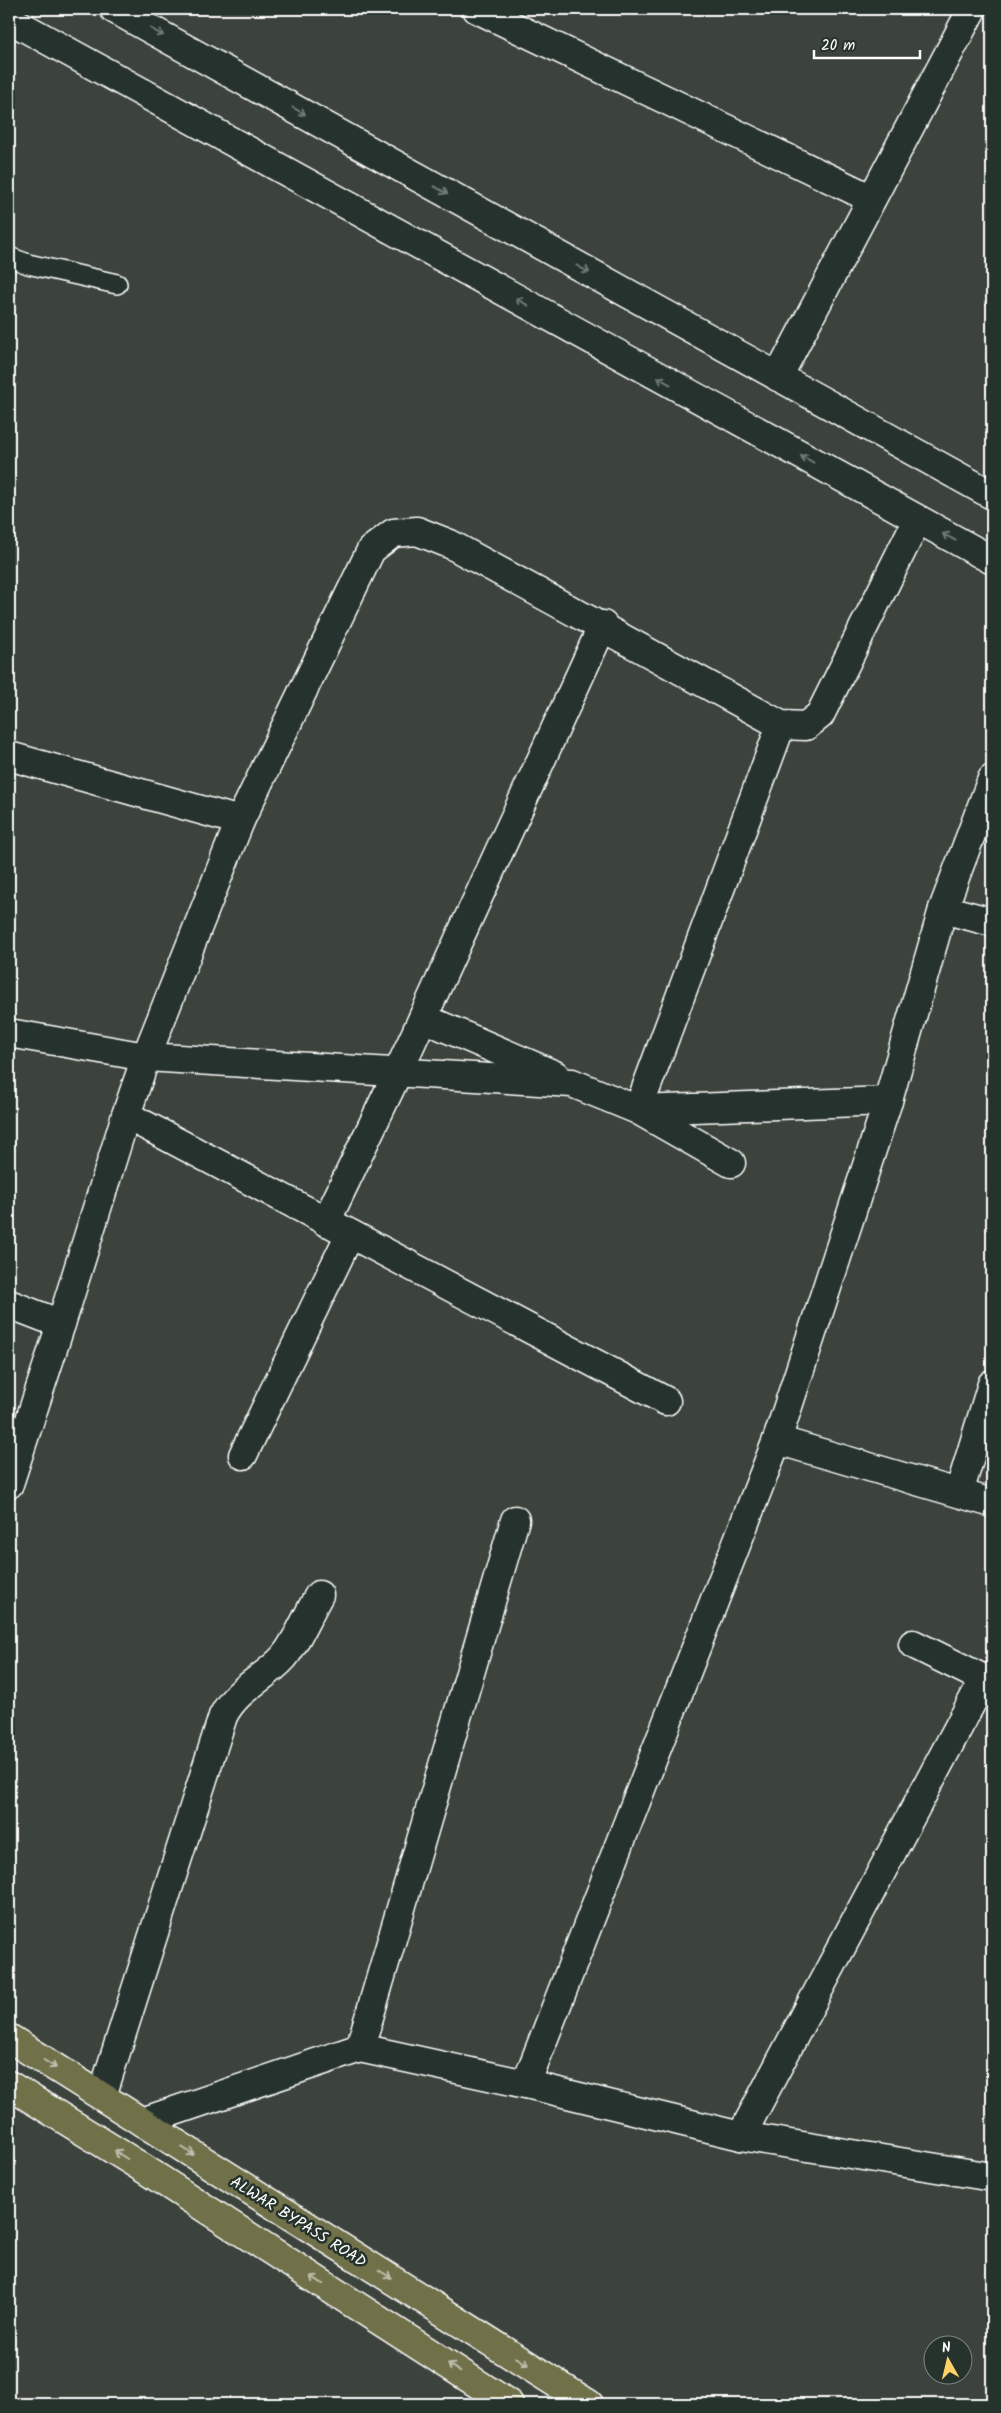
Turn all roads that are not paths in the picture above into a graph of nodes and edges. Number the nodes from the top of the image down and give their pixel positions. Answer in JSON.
{"nodes":[{"id":1,"x":114,"y":9,"type":"edge"},
{"id":2,"x":477,"y":9,"type":"edge"},
{"id":3,"x":972,"y":9,"type":"edge"},
{"id":4,"x":9,"y":20,"type":"edge"},
{"id":5,"x":870,"y":198,"type":"junction"},
{"id":6,"x":9,"y":256,"type":"edge"},
{"id":7,"x":117,"y":284,"type":"dead end"},
{"id":8,"x":778,"y":377,"type":"junction"},
{"id":9,"x":992,"y":495,"type":"edge"},
{"id":10,"x":917,"y":520,"type":"junction"},
{"id":11,"x":992,"y":560,"type":"edge"},
{"id":12,"x":603,"y":625,"type":"junction"},
{"id":13,"x":781,"y":725,"type":"junction"},
{"id":14,"x":9,"y":756,"type":"edge"},
{"id":15,"x":992,"y":779,"type":"edge"},
{"id":16,"x":240,"y":821,"type":"junction"},
{"id":17,"x":943,"y":909,"type":"junction"},
{"id":18,"x":992,"y":922,"type":"edge"},
{"id":19,"x":423,"y":1018,"type":"junction"},
{"id":20,"x":9,"y":1033,"type":"edge"},
{"id":21,"x":146,"y":1057,"type":"junction"},
{"id":22,"x":398,"y":1072,"type":"junction"},
{"id":23,"x":572,"y":1083,"type":"junction"},
{"id":24,"x":888,"y":1101,"type":"junction"},
{"id":25,"x":638,"y":1110,"type":"junction"},
{"id":26,"x":126,"y":1115,"type":"junction"},
{"id":27,"x":731,"y":1163,"type":"dead end"},
{"id":28,"x":326,"y":1222,"type":"junction"},
{"id":29,"x":350,"y":1234,"type":"junction"},
{"id":30,"x":9,"y":1304,"type":"edge"},
{"id":31,"x":61,"y":1324,"type":"junction"},
{"id":32,"x":992,"y":1384,"type":"edge"},
{"id":33,"x":666,"y":1401,"type":"dead end"},
{"id":34,"x":777,"y":1440,"type":"junction"},
{"id":35,"x":243,"y":1454,"type":"dead end"},
{"id":36,"x":9,"y":1484,"type":"edge"},
{"id":37,"x":960,"y":1493,"type":"junction"},
{"id":38,"x":992,"y":1503,"type":"edge"},
{"id":39,"x":515,"y":1520,"type":"dead end"},
{"id":40,"x":318,"y":1596,"type":"dead end"},
{"id":41,"x":913,"y":1644,"type":"dead end"},
{"id":42,"x":988,"y":1681,"type":"edge"},
{"id":43,"x":9,"y":2038,"type":"edge"},
{"id":44,"x":360,"y":2048,"type":"junction"},
{"id":45,"x":526,"y":2084,"type":"junction"},
{"id":46,"x":9,"y":2085,"type":"edge"},
{"id":47,"x":102,"y":2096,"type":"junction"},
{"id":48,"x":142,"y":2122,"type":"junction"},
{"id":49,"x":741,"y":2136,"type":"junction"},
{"id":50,"x":992,"y":2177,"type":"edge"},
{"id":51,"x":509,"y":2404,"type":"edge"},
{"id":52,"x":589,"y":2404,"type":"edge"}],
"edges":[{"from":1,"to":8,"type":"street","one_way":true},
{"from":2,"to":5,"type":"street"},
{"from":3,"to":5,"type":"street"},
{"from":10,"to":4,"type":"street","one_way":true},
{"from":5,"to":8,"type":"street"},
{"from":6,"to":7,"type":"lane"},
{"from":8,"to":9,"type":"street"},
{"from":11,"to":10,"type":"street","one_way":true},
{"from":10,"to":13,"type":"street"},
{"from":12,"to":13,"type":"street"},
{"from":12,"to":16,"type":"street"},
{"from":12,"to":19,"type":"street"},
{"from":13,"to":25,"type":"street"},
{"from":14,"to":16,"type":"street"},
{"from":15,"to":17,"type":"street"},
{"from":16,"to":21,"type":"street"},
{"from":17,"to":18,"type":"street"},
{"from":17,"to":24,"type":"street"},
{"from":19,"to":22,"type":"street"},
{"from":19,"to":23,"type":"street"},
{"from":20,"to":21,"type":"street"},
{"from":21,"to":22,"type":"street"},
{"from":21,"to":26,"type":"street"},
{"from":22,"to":23,"type":"street"},
{"from":22,"to":28,"type":"street"},
{"from":23,"to":25,"type":"street"},
{"from":24,"to":25,"type":"street"},
{"from":24,"to":34,"type":"street"},
{"from":25,"to":27,"type":"street"},
{"from":26,"to":28,"type":"street"},
{"from":26,"to":31,"type":"street"},
{"from":28,"to":29,"type":"street"},
{"from":29,"to":33,"type":"street"},
{"from":29,"to":35,"type":"street"},
{"from":30,"to":31,"type":"street"},
{"from":31,"to":36,"type":"street"},
{"from":32,"to":37,"type":"street"},
{"from":34,"to":37,"type":"street"},
{"from":34,"to":45,"type":"street"},
{"from":37,"to":38,"type":"street"},
{"from":39,"to":44,"type":"street"},
{"from":40,"to":47,"type":"street"},
{"from":41,"to":42,"type":"street"},
{"from":42,"to":49,"type":"street"},
{"from":43,"to":47,"type":"main road","name":"ALWAR BYPASS ROAD","one_way":true},
{"from":44,"to":45,"type":"street"},
{"from":44,"to":48,"type":"street"},
{"from":45,"to":49,"type":"street"},
{"from":51,"to":46,"type":"main road","one_way":true},
{"from":47,"to":48,"type":"main road","name":"ALWAR BYPASS ROAD"},
{"from":48,"to":52,"type":"main road","name":"ALWAR BYPASS ROAD","one_way":true},
{"from":49,"to":50,"type":"street"}]}
